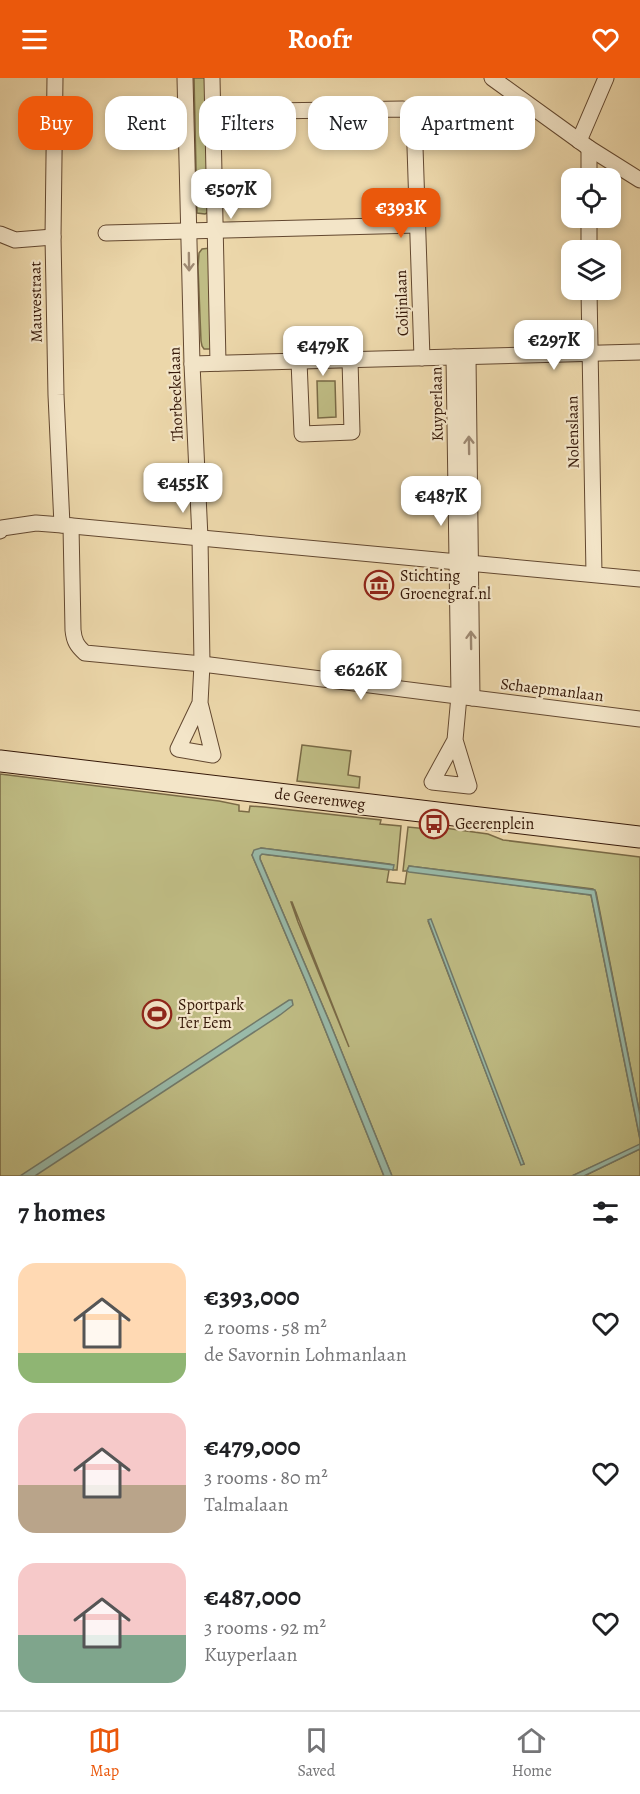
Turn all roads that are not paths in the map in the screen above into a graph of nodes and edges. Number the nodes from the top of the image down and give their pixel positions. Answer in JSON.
{"nodes":[{"id":1,"x":54,"y":78,"type":"edge"},
{"id":2,"x":185,"y":78,"type":"edge"},
{"id":3,"x":212,"y":78,"type":"edge"},
{"id":4,"x":492,"y":78,"type":"edge"},
{"id":5,"x":606,"y":78,"type":"edge"},
{"id":6,"x":212,"y":96,"type":"edge"},
{"id":7,"x":296,"y":111,"type":"edge"},
{"id":8,"x":584,"y":144,"type":"junction"},
{"id":9,"x":213,"y":150,"type":"edge"},
{"id":10,"x":588,"y":168,"type":"edge"},
{"id":11,"x":640,"y":180,"type":"edge"},
{"id":12,"x":417,"y":225,"type":"junction"},
{"id":13,"x":189,"y":231,"type":"junction"},
{"id":14,"x":215,"y":231,"type":"junction"},
{"id":15,"x":105,"y":233,"type":"dead end"},
{"id":16,"x":0,"y":234,"type":"edge"},
{"id":17,"x":52,"y":237,"type":"junction"},
{"id":18,"x":589,"y":300,"type":"edge"},
{"id":19,"x":640,"y":352,"type":"edge"},
{"id":20,"x":589,"y":354,"type":"junction"},
{"id":21,"x":461,"y":357,"type":"junction"},
{"id":22,"x":422,"y":358,"type":"junction"},
{"id":23,"x":350,"y":360,"type":"junction"},
{"id":24,"x":299,"y":361,"type":"junction"},
{"id":25,"x":218,"y":363,"type":"junction"},
{"id":26,"x":192,"y":364,"type":"junction"},
{"id":27,"x":67,"y":526,"type":"junction"},
{"id":28,"x":1,"y":529,"type":"edge"},
{"id":29,"x":200,"y":538,"type":"junction"},
{"id":30,"x":464,"y":564,"type":"junction"},
{"id":31,"x":594,"y":574,"type":"junction"},
{"id":32,"x":640,"y":579,"type":"edge"},
{"id":33,"x":86,"y":653,"type":"joint"},
{"id":34,"x":202,"y":664,"type":"junction"},
{"id":35,"x":465,"y":697,"type":"junction"},
{"id":36,"x":200,"y":703,"type":"dead end"},
{"id":37,"x":640,"y":719,"type":"edge"},
{"id":38,"x":455,"y":740,"type":"dead end"},
{"id":39,"x":0,"y":761,"type":"edge"},
{"id":40,"x":640,"y":837,"type":"edge"}],
"edges":[{"from":1,"to":17,"type":"street","name":"Mauvestraat"},
{"from":2,"to":13,"type":"street","name":"Thorbeckelaan"},
{"from":3,"to":6,"type":"street"},
{"from":4,"to":8,"type":"street"},
{"from":5,"to":8,"type":"street"},
{"from":7,"to":12,"type":"street","name":"Colijnlaan"},
{"from":8,"to":10,"type":"street"},
{"from":8,"to":11,"type":"street"},
{"from":9,"to":14,"type":"street"},
{"from":12,"to":14,"type":"street"},
{"from":12,"to":22,"type":"street","name":"Colijnlaan"},
{"from":13,"to":14,"type":"street"},
{"from":13,"to":15,"type":"street"},
{"from":13,"to":26,"type":"street","name":"Thorbeckelaan","one_way":true},
{"from":14,"to":25,"type":"street"},
{"from":16,"to":17,"type":"street"},
{"from":17,"to":27,"type":"street","name":"Mauvestraat"},
{"from":18,"to":20,"type":"street","name":"Nolenslaan"},
{"from":19,"to":20,"type":"street"},
{"from":20,"to":21,"type":"street"},
{"from":20,"to":31,"type":"street","name":"Nolenslaan"},
{"from":21,"to":22,"type":"street"},
{"from":21,"to":30,"type":"street","name":"Kuyperlaan"},
{"from":22,"to":23,"type":"street"},
{"from":23,"to":24,"type":"street"},
{"from":23,"to":24,"type":"street"},
{"from":24,"to":25,"type":"street"},
{"from":25,"to":26,"type":"street"},
{"from":26,"to":29,"type":"street","name":"Thorbeckelaan"},
{"from":27,"to":28,"type":"street"},
{"from":27,"to":29,"type":"street"},
{"from":27,"to":33,"type":"street","name":"Mauvestraat"},
{"from":29,"to":30,"type":"street"},
{"from":29,"to":34,"type":"street","name":"Thorbeckelaan"},
{"from":30,"to":31,"type":"street"},
{"from":30,"to":35,"type":"street","name":"Kuyperlaan"},
{"from":31,"to":32,"type":"street"},
{"from":33,"to":34,"type":"street","name":"Schaepmanlaan"},
{"from":34,"to":35,"type":"street","name":"Schaepmanlaan"},
{"from":34,"to":36,"type":"street"},
{"from":35,"to":37,"type":"street","name":"Schaepmanlaan"},
{"from":35,"to":38,"type":"street"},
{"from":39,"to":40,"type":"main road","name":"de Geerenweg"}]}
